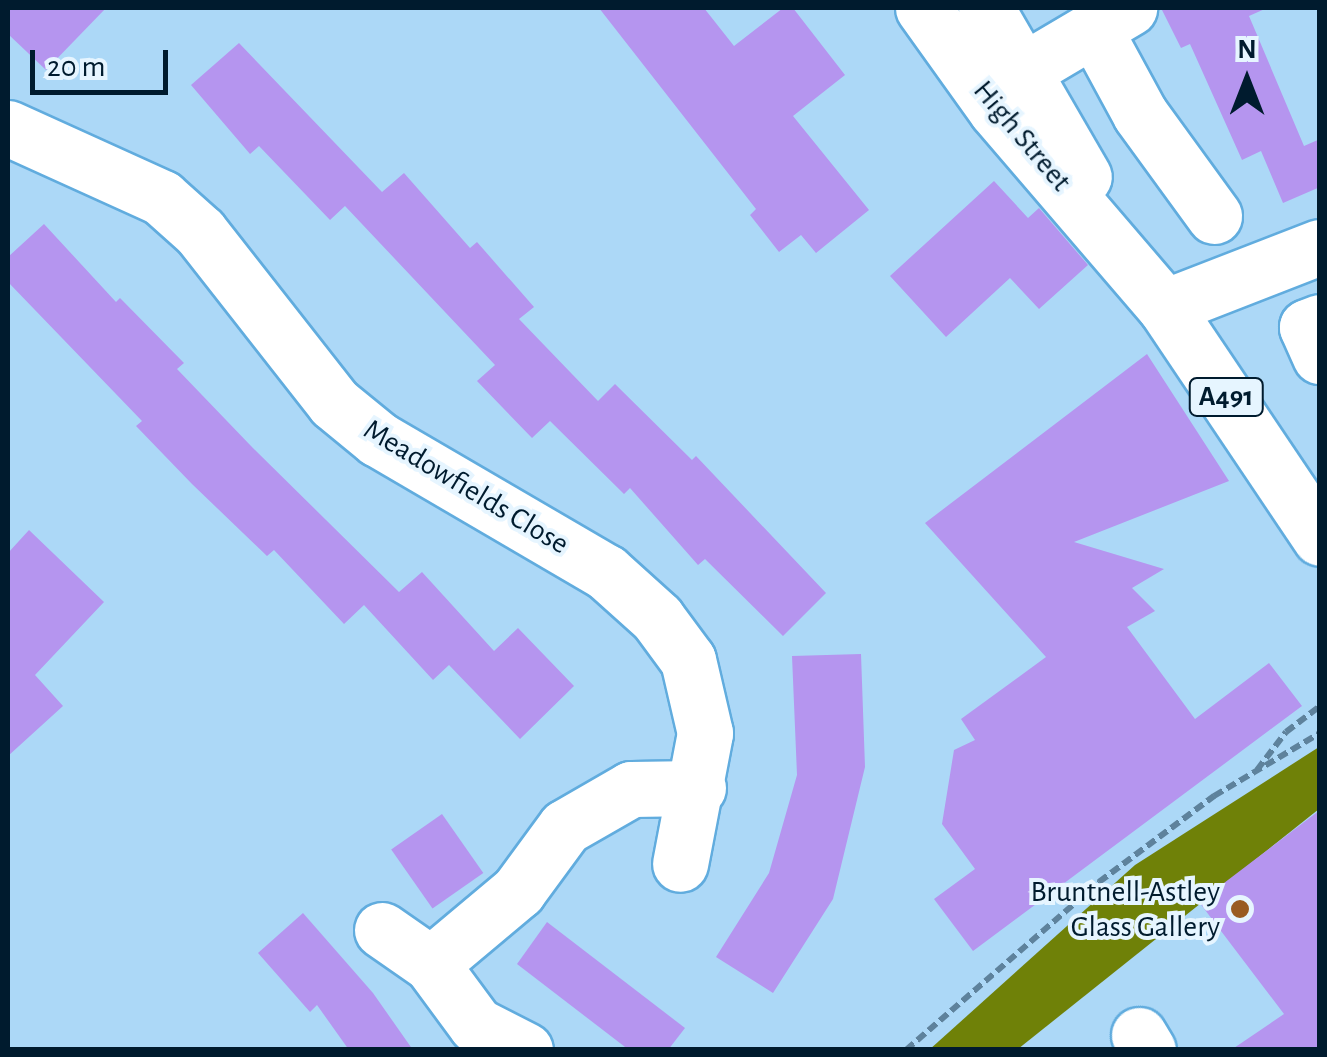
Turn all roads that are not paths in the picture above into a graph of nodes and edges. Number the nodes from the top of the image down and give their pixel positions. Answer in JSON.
{"nodes":[{"id":1,"x":922,"y":8,"type":"edge"},
{"id":2,"x":986,"y":8,"type":"edge"},
{"id":3,"x":1110,"y":16,"type":"edge"},
{"id":4,"x":1001,"y":74,"type":"junction"},
{"id":5,"x":8,"y":128,"type":"edge"},
{"id":6,"x":1214,"y":216,"type":"dead end"},
{"id":7,"x":1319,"y":247,"type":"edge"},
{"id":8,"x":1128,"y":259,"type":"junction"},
{"id":9,"x":1165,"y":307,"type":"junction"},
{"id":10,"x":1320,"y":322,"type":"edge"},
{"id":11,"x":1320,"y":356,"type":"edge"},
{"id":12,"x":1320,"y":538,"type":"edge"},
{"id":13,"x":698,"y":788,"type":"junction"},
{"id":14,"x":611,"y":800,"type":"junction"},
{"id":15,"x":534,"y":805,"type":"dead end"},
{"id":16,"x":680,"y":864,"type":"dead end"},
{"id":17,"x":382,"y":930,"type":"dead end"},
{"id":18,"x":431,"y":964,"type":"junction"},
{"id":19,"x":525,"y":1050,"type":"edge"}],
"edges":[{"from":1,"to":4,"type":"main road","name":"High Street","number":"A491"},
{"from":2,"to":4,"type":"main road","name":"High Street","number":"A491"},
{"from":3,"to":4,"type":"main road"},
{"from":3,"to":6,"type":"main road"},
{"from":4,"to":8,"type":"main road","name":"High Street","number":"A491"},
{"from":4,"to":8,"type":"main road","name":"High Street","number":"A491"},
{"from":5,"to":13,"type":"main road","name":"Meadowfields Close"},
{"from":7,"to":9,"type":"main road"},
{"from":8,"to":9,"type":"main road","name":"High Street","number":"A491"},
{"from":9,"to":12,"type":"main road","name":"High Street","number":"A491"},
{"from":10,"to":11,"type":"main road"},
{"from":13,"to":14,"type":"main road"},
{"from":13,"to":16,"type":"main road","name":"Meadowfields Close"},
{"from":14,"to":15,"type":"main road"},
{"from":14,"to":18,"type":"main road"},
{"from":17,"to":18,"type":"main road"},
{"from":18,"to":19,"type":"main road"}]}
